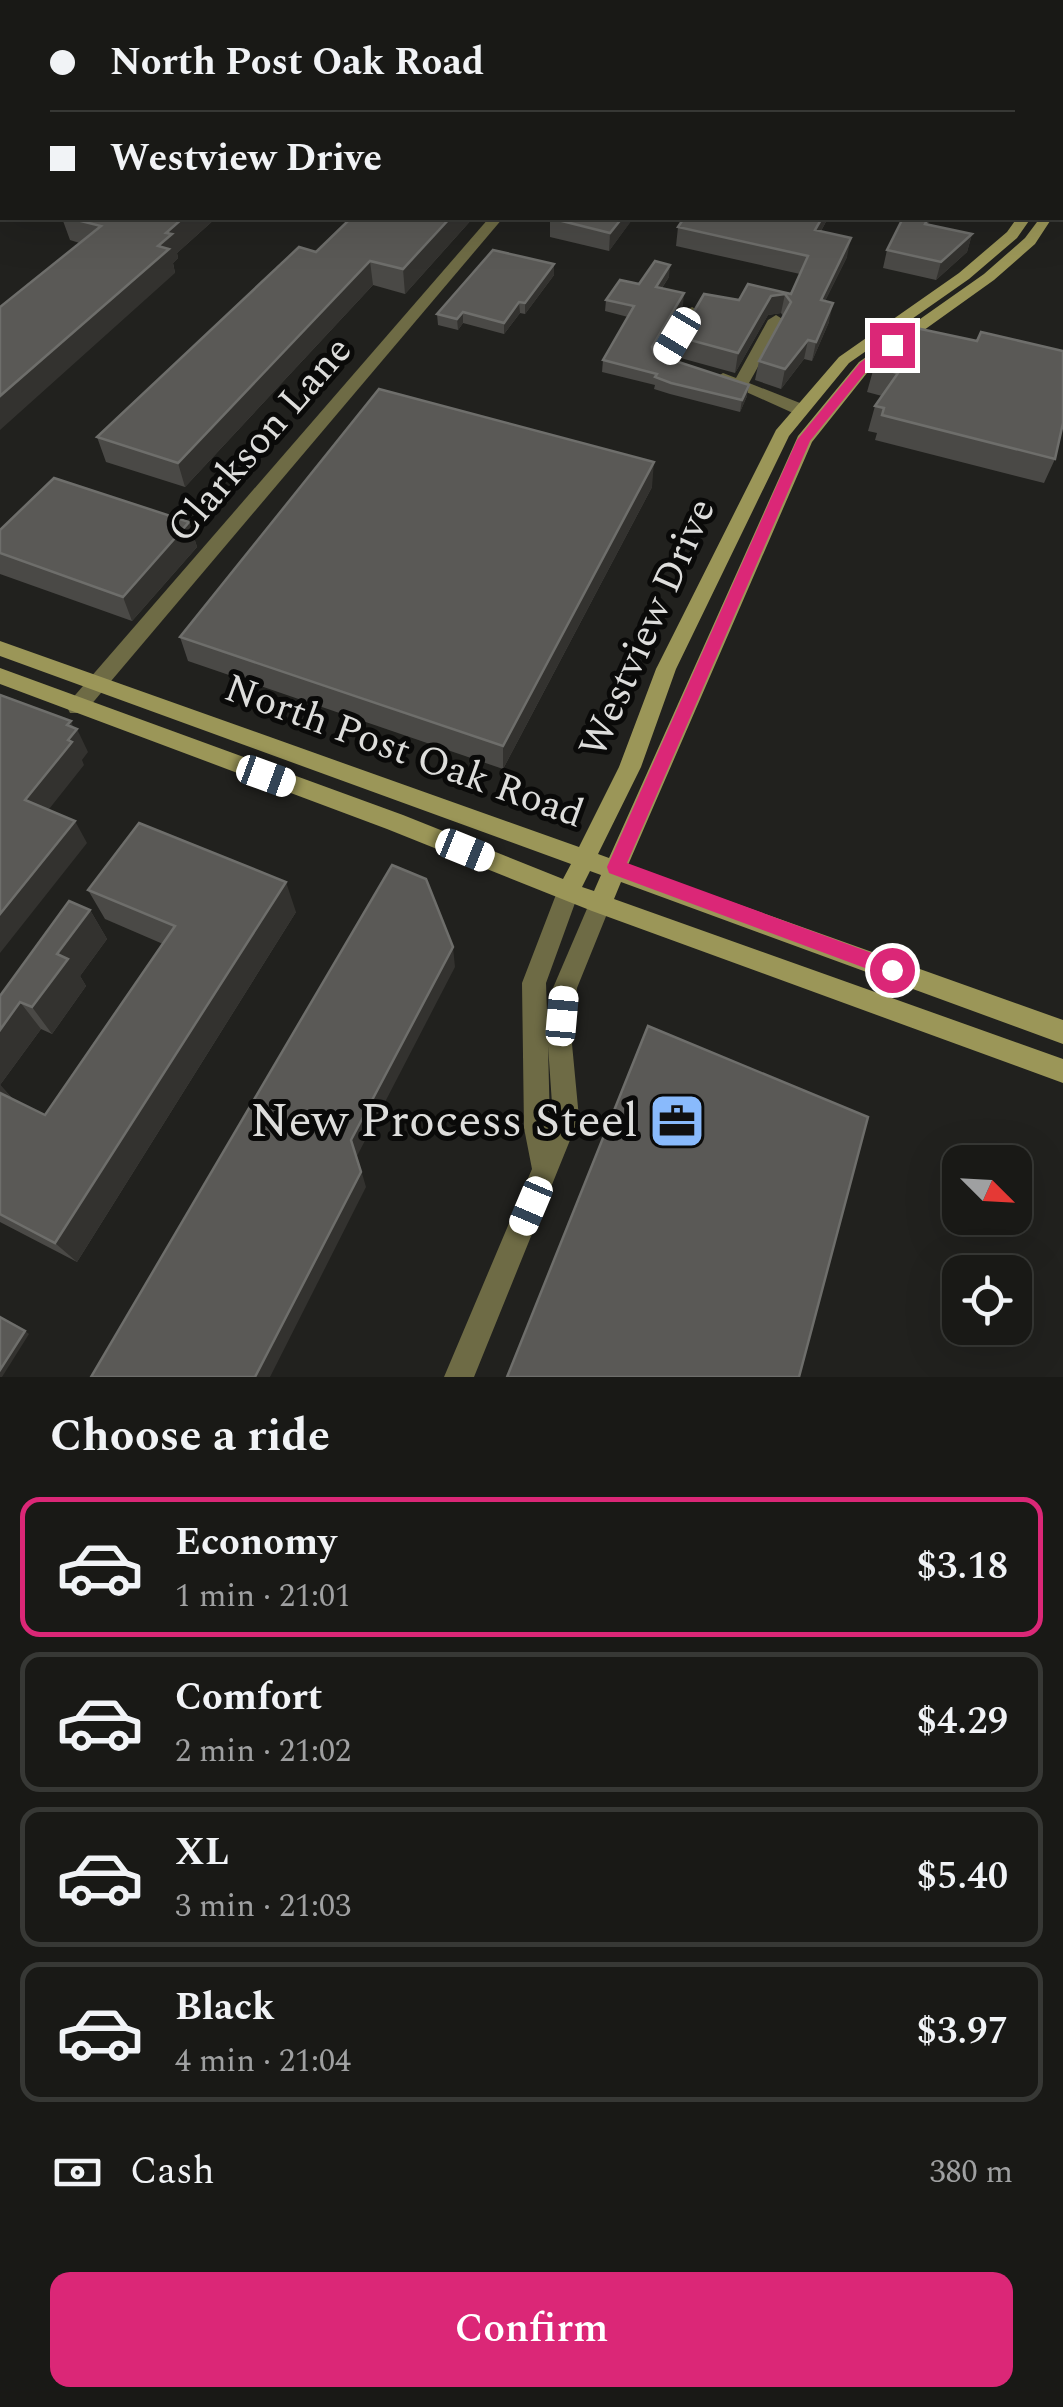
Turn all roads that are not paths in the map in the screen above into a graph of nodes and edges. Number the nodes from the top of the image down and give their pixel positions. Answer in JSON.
{"nodes":[{"id":1,"x":494,"y":220,"type":"edge"},
{"id":2,"x":1022,"y":220,"type":"edge"},
{"id":3,"x":1045,"y":220,"type":"edge"},
{"id":4,"x":692,"y":311,"type":"edge"},
{"id":5,"x":776,"y":320,"type":"edge"},
{"id":6,"x":741,"y":383,"type":"junction"},
{"id":7,"x":800,"y":409,"type":"junction"},
{"id":8,"x":0,"y":648,"type":"edge"},
{"id":9,"x":0,"y":676,"type":"edge"},
{"id":10,"x":98,"y":683,"type":"junction"},
{"id":11,"x":77,"y":708,"type":"junction"},
{"id":12,"x":588,"y":857,"type":"junction"},
{"id":13,"x":616,"y":867,"type":"junction"},
{"id":14,"x":568,"y":892,"type":"junction"},
{"id":15,"x":600,"y":904,"type":"junction"},
{"id":16,"x":1063,"y":1032,"type":"edge"},
{"id":17,"x":1063,"y":1071,"type":"edge"},
{"id":18,"x":546,"y":1171,"type":"junction"},
{"id":19,"x":459,"y":1377,"type":"edge"}],
"edges":[{"from":1,"to":10,"type":"street","name":"Clarkson Lane"},
{"from":2,"to":7,"type":"main road","name":"Westview Drive"},
{"from":3,"to":13,"type":"main road","name":"Westview Drive"},
{"from":4,"to":6,"type":"street"},
{"from":5,"to":6,"type":"street"},
{"from":6,"to":7,"type":"street"},
{"from":7,"to":12,"type":"main road","name":"Westview Drive"},
{"from":8,"to":10,"type":"main road","name":"North Post Oak Road"},
{"from":9,"to":11,"type":"main road","name":"North Post Oak Road"},
{"from":10,"to":11,"type":"street","name":"Clarkson Lane"},
{"from":10,"to":12,"type":"main road","name":"North Post Oak Road"},
{"from":11,"to":14,"type":"main road","name":"North Post Oak Road"},
{"from":12,"to":13,"type":"main road","name":"North Post Oak Road"},
{"from":12,"to":14,"type":"main road","name":"Westview Drive"},
{"from":13,"to":15,"type":"main road","name":"Westview Drive"},
{"from":13,"to":16,"type":"main road","name":"North Post Oak Road"},
{"from":14,"to":15,"type":"main road","name":"North Post Oak Road"},
{"from":14,"to":18,"type":"street","name":"Westview Drive"},
{"from":15,"to":17,"type":"main road","name":"North Post Oak Road"},
{"from":15,"to":18,"type":"street","name":"Westview Drive"},
{"from":18,"to":19,"type":"street","name":"Westview Drive"}]}
